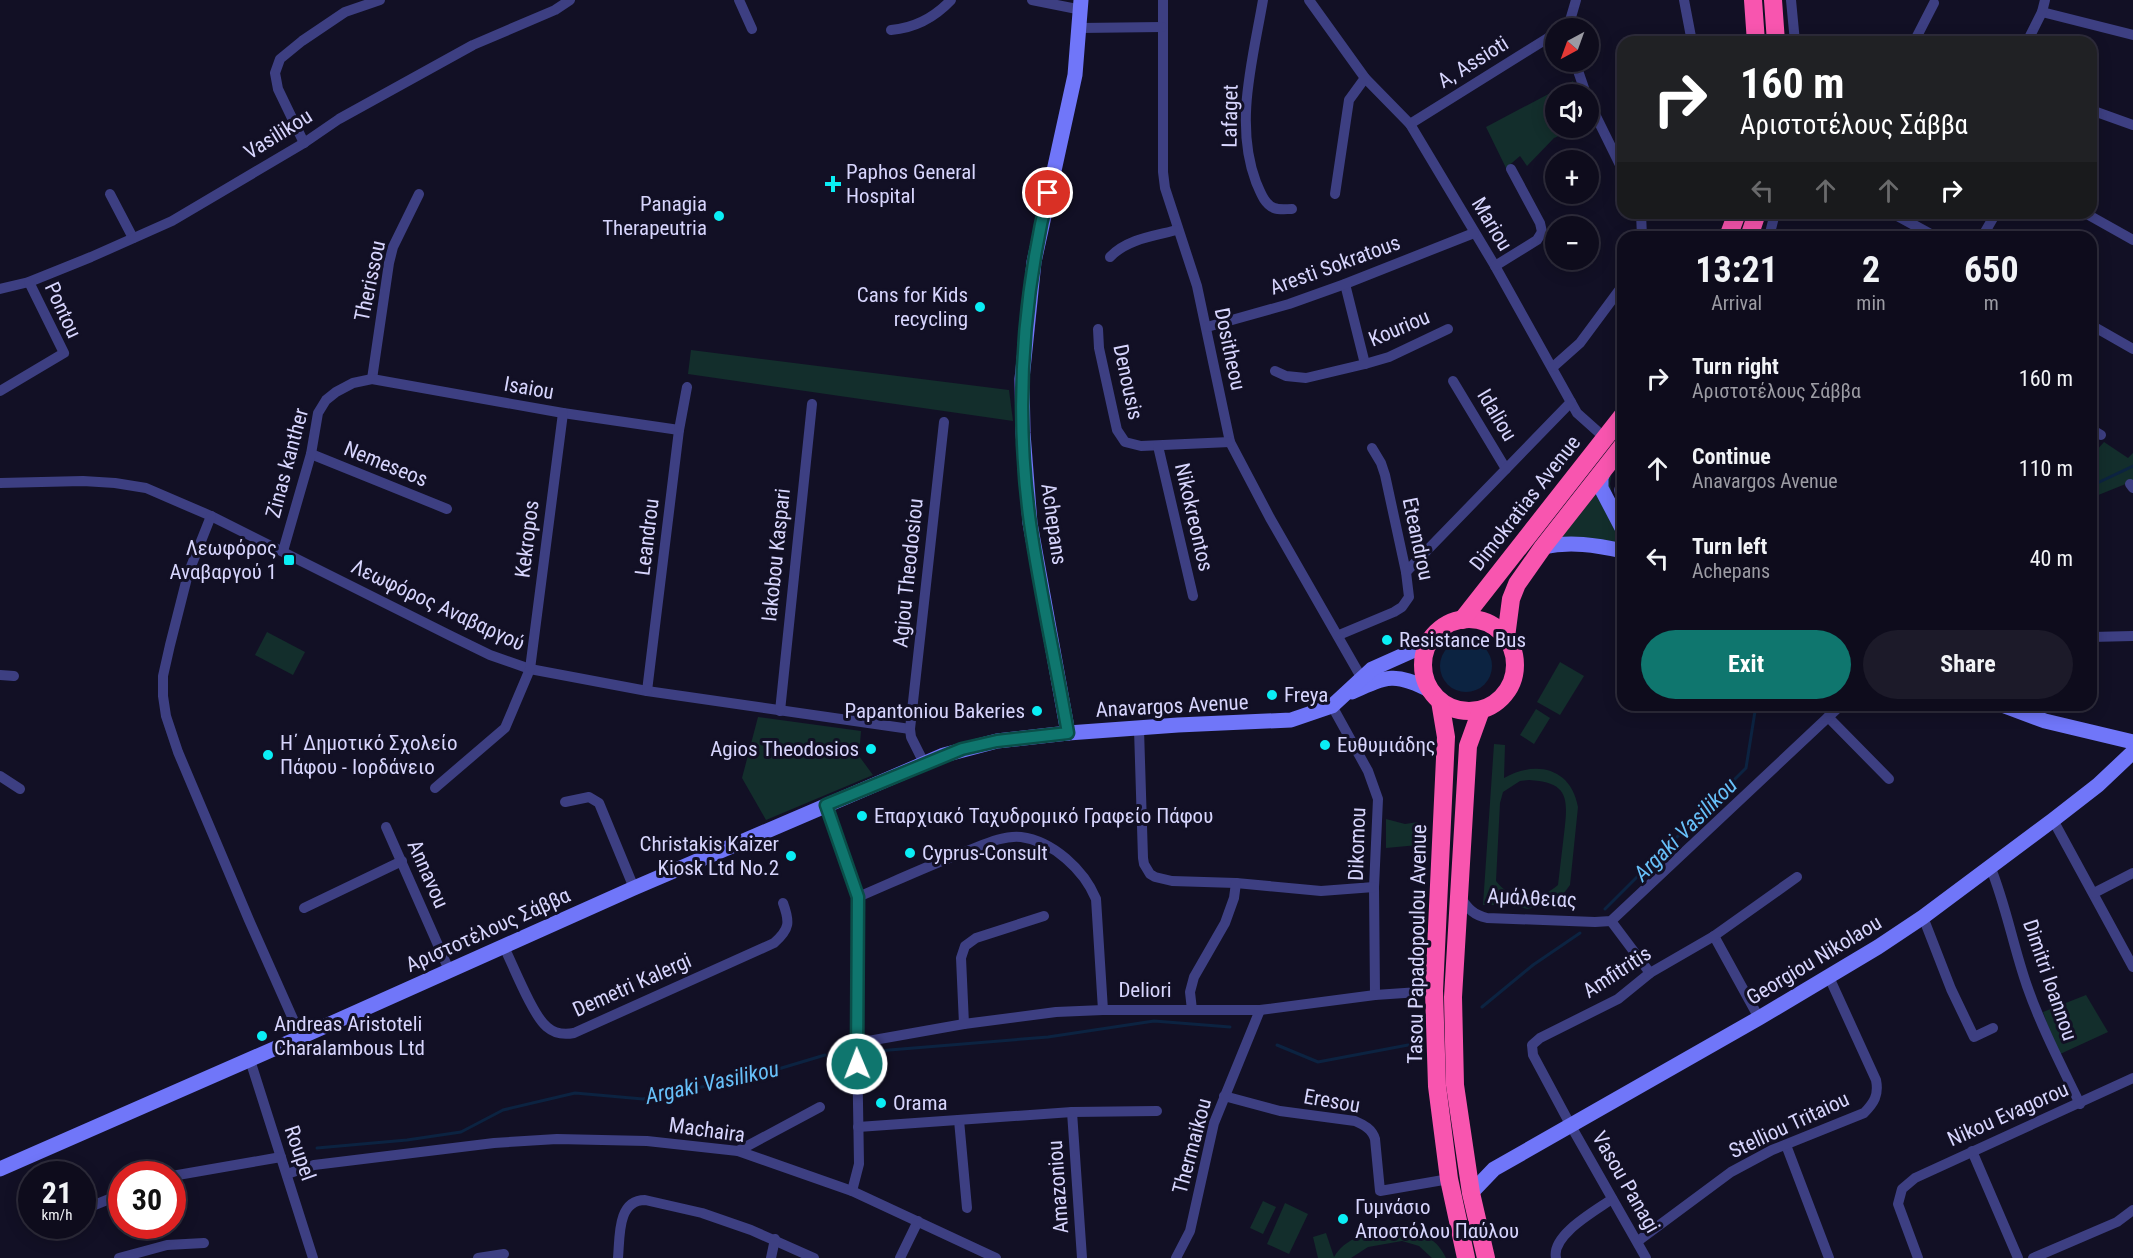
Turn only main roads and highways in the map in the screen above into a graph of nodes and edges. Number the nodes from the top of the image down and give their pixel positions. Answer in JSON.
{"nodes":[{"id":1,"x":1753,"y":0,"type":"edge"},
{"id":2,"x":1773,"y":0,"type":"edge"},
{"id":3,"x":1756,"y":36,"type":"edge"},
{"id":4,"x":1776,"y":36,"type":"edge"},
{"id":5,"x":1617,"y":423,"type":"edge"},
{"id":6,"x":1617,"y":453,"type":"edge"},
{"id":7,"x":1462,"y":620,"type":"junction"},
{"id":8,"x":1506,"y":637,"type":"junction"},
{"id":9,"x":1436,"y":696,"type":"junction"},
{"id":10,"x":1481,"y":710,"type":"junction"},
{"id":11,"x":1466,"y":1258,"type":"edge"},
{"id":12,"x":1486,"y":1258,"type":"edge"}],
"edges":[{"from":1,"to":3,"type":"highway"},
{"from":2,"to":4,"type":"highway"},
{"from":5,"to":7,"type":"highway","name":"Dimokratias Avenue"},
{"from":6,"to":8,"type":"highway","name":"Dimokratias Avenue"},
{"from":7,"to":8,"type":"highway"},
{"from":7,"to":9,"type":"highway"},
{"from":8,"to":10,"type":"highway"},
{"from":9,"to":10,"type":"highway"},
{"from":9,"to":11,"type":"highway","name":"Tasou Papadopoulou Avenue"},
{"from":10,"to":12,"type":"highway","name":"Tasou Papadopoulou Avenue"}]}
